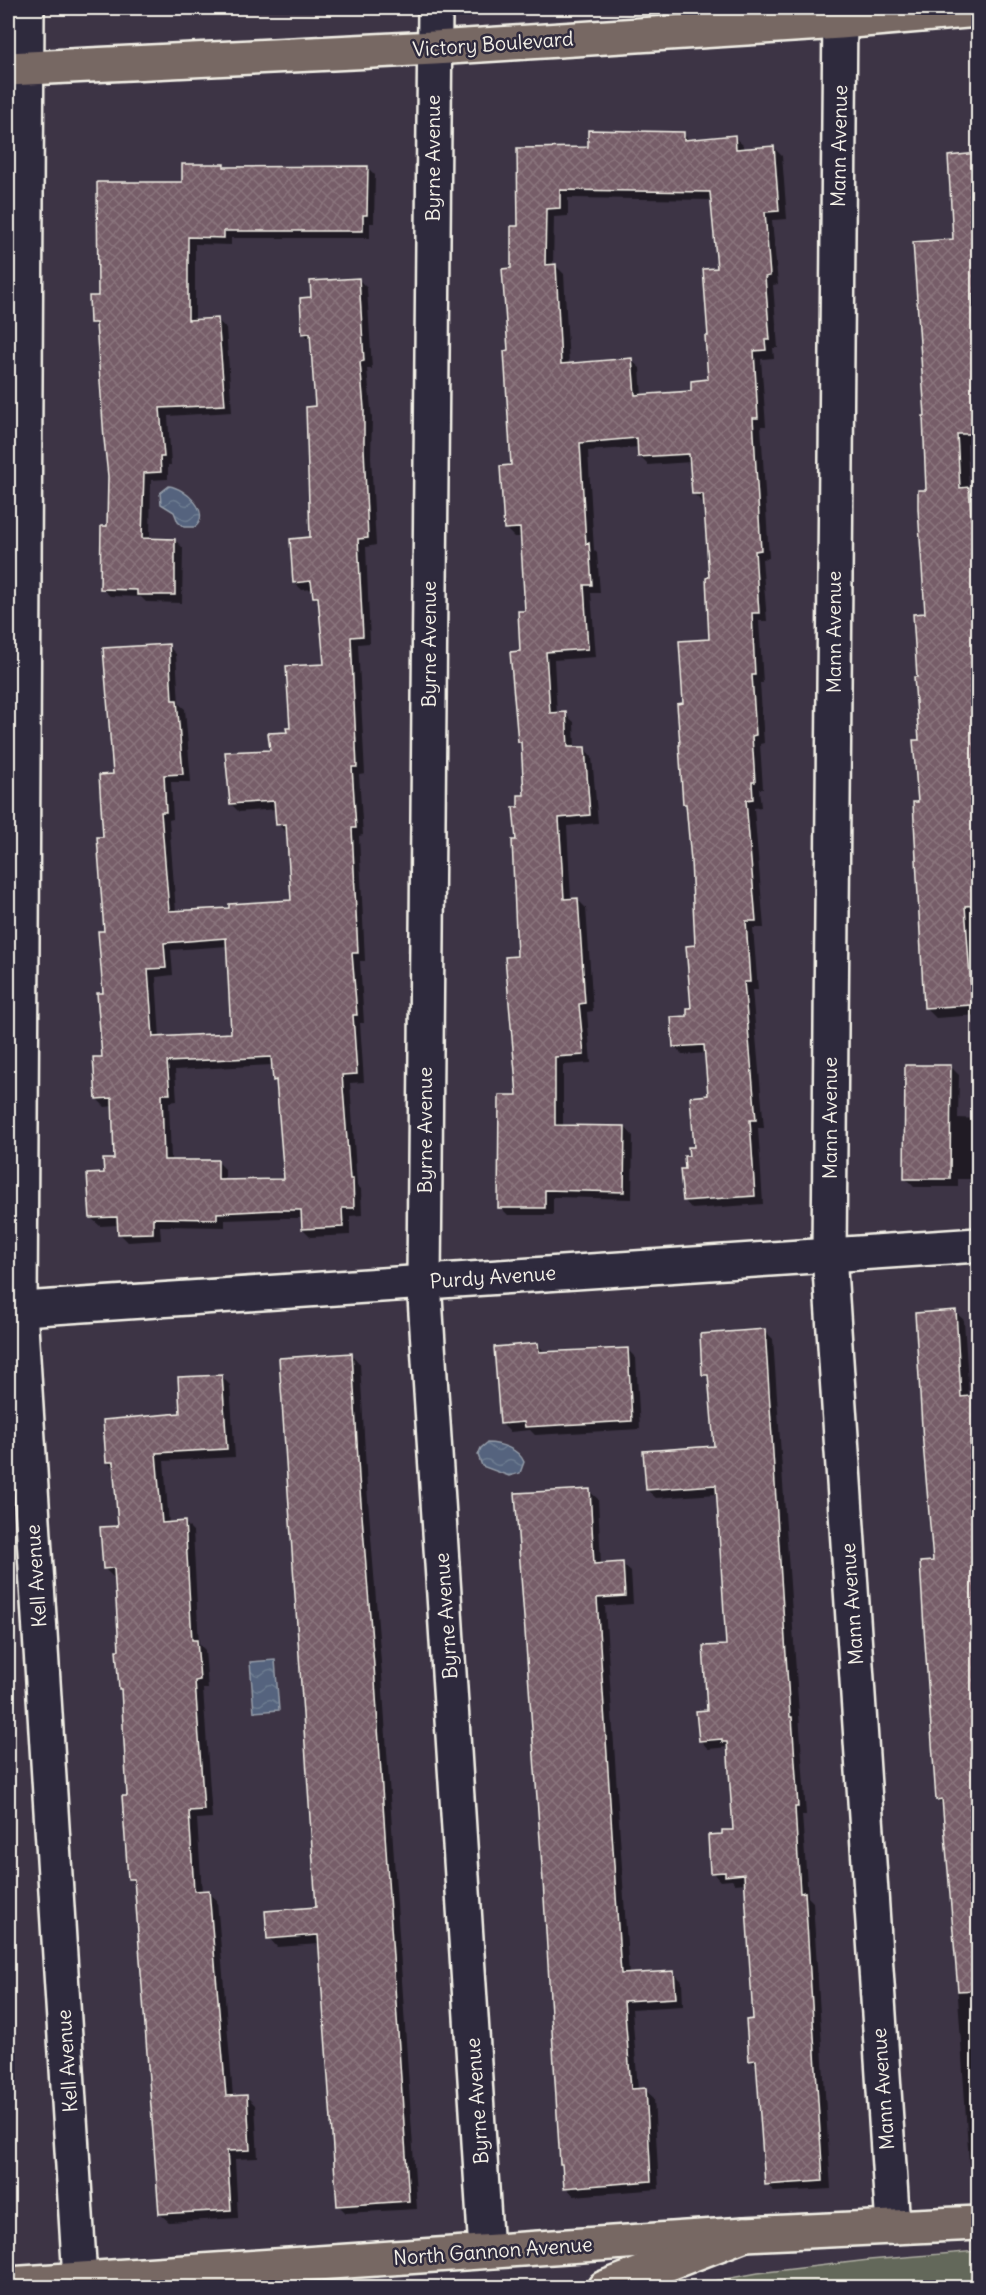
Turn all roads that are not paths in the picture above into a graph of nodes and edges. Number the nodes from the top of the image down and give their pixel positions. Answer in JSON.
{"nodes":[{"id":1,"x":27,"y":8,"type":"edge"},
{"id":2,"x":435,"y":8,"type":"edge"},
{"id":3,"x":978,"y":10,"type":"edge"},
{"id":4,"x":840,"y":15,"type":"edge"},
{"id":5,"x":434,"y":48,"type":"junction"},
{"id":6,"x":17,"y":69,"type":"edge"},
{"id":7,"x":978,"y":1245,"type":"edge"},
{"id":8,"x":829,"y":1254,"type":"junction"},
{"id":9,"x":424,"y":1282,"type":"junction"},
{"id":10,"x":14,"y":1310,"type":"edge"},
{"id":11,"x":978,"y":2223,"type":"edge"},
{"id":12,"x":893,"y":2227,"type":"junction"},
{"id":13,"x":746,"y":2234,"type":"junction"},
{"id":14,"x":486,"y":2251,"type":"junction"},
{"id":15,"x":80,"y":2279,"type":"junction"},
{"id":16,"x":8,"y":2284,"type":"edge"},
{"id":17,"x":603,"y":2288,"type":"edge"}],
"edges":[{"from":1,"to":6,"type":"street","name":"Kell Avenue"},
{"from":2,"to":5,"type":"street","name":"Byrne Avenue"},
{"from":3,"to":4,"type":"main road","name":"Victory Boulevard"},
{"from":4,"to":5,"type":"main road","name":"Victory Boulevard"},
{"from":4,"to":8,"type":"street","name":"Mann Avenue"},
{"from":5,"to":6,"type":"main road","name":"Victory Boulevard"},
{"from":5,"to":9,"type":"street","name":"Byrne Avenue"},
{"from":6,"to":10,"type":"street","name":"Kell Avenue"},
{"from":7,"to":8,"type":"street","name":"Purdy Avenue"},
{"from":8,"to":9,"type":"street","name":"Purdy Avenue"},
{"from":8,"to":12,"type":"street","name":"Mann Avenue"},
{"from":9,"to":10,"type":"street","name":"Purdy Avenue"},
{"from":9,"to":14,"type":"street","name":"Byrne Avenue"},
{"from":10,"to":15,"type":"street","name":"Kell Avenue"},
{"from":11,"to":12,"type":"main road","name":"North Gannon Avenue"},
{"from":12,"to":13,"type":"main road","name":"North Gannon Avenue"},
{"from":13,"to":14,"type":"main road","name":"North Gannon Avenue"},
{"from":13,"to":17,"type":"main road"},
{"from":14,"to":15,"type":"main road","name":"North Gannon Avenue"},
{"from":15,"to":16,"type":"main road","name":"North Gannon Avenue"}]}
